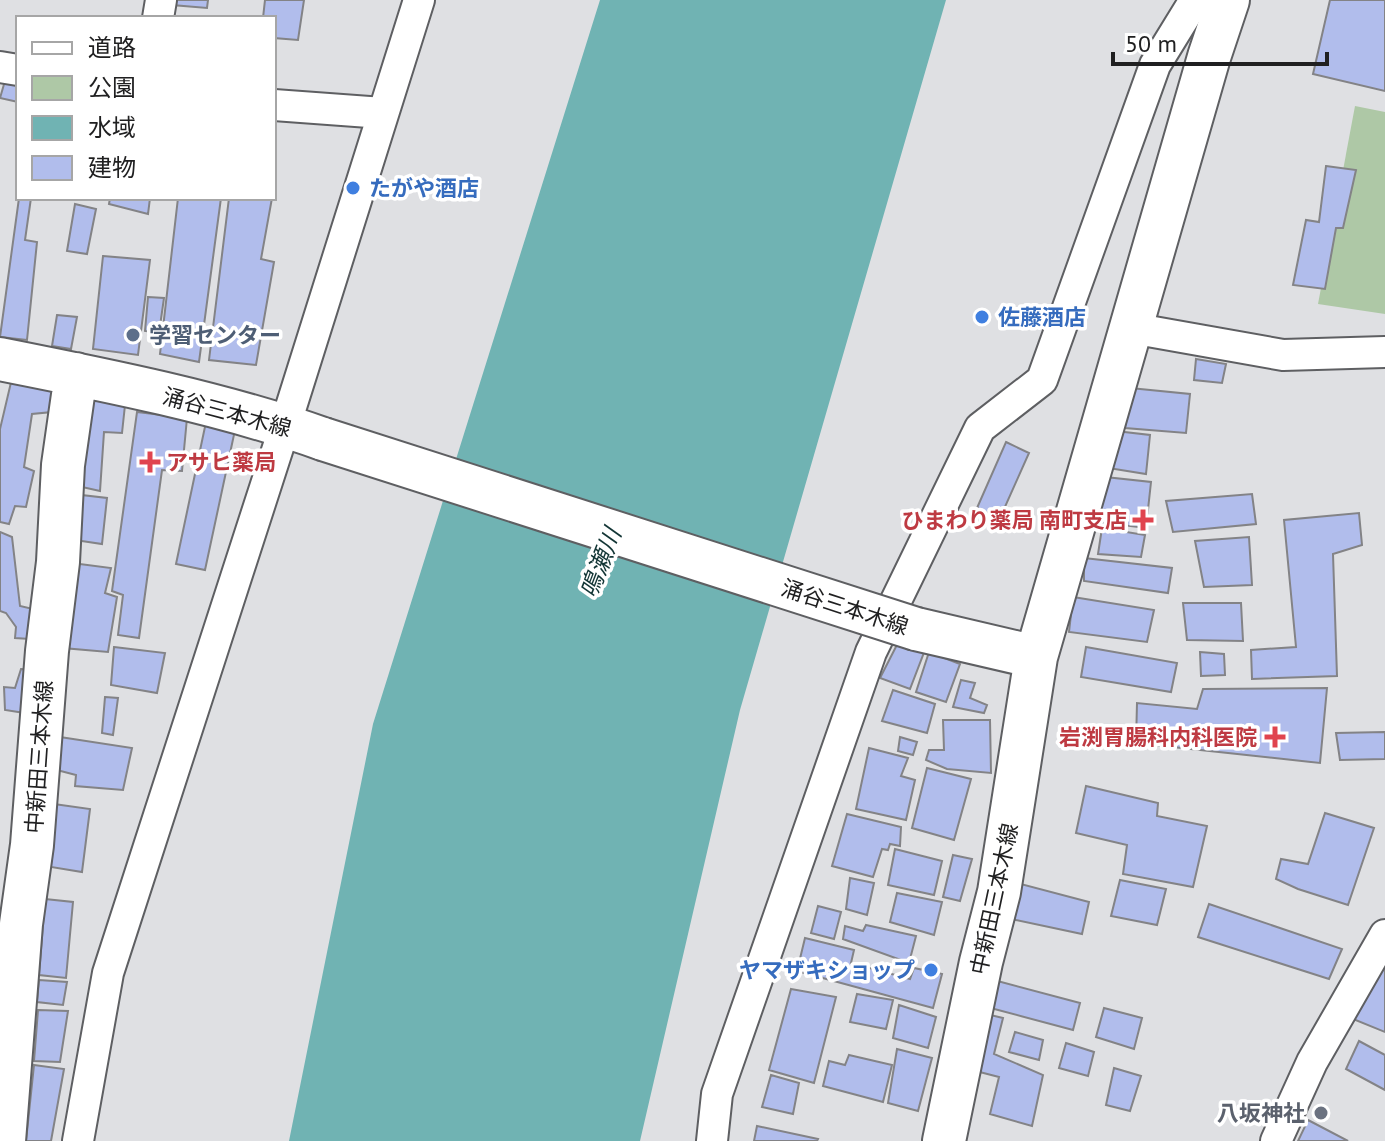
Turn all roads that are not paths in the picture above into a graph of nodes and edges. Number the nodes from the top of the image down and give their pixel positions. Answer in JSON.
{"nodes":[{"id":1,"x":419,"y":0,"type":"edge"},
{"id":2,"x":1195,"y":0,"type":"edge"},
{"id":3,"x":1228,"y":0,"type":"edge"},
{"id":4,"x":406,"y":15,"type":"edge"},
{"id":5,"x":276,"y":105,"type":"edge"},
{"id":6,"x":383,"y":113,"type":"junction"},
{"id":7,"x":1131,"y":328,"type":"junction"},
{"id":8,"x":1385,"y":352,"type":"edge"},
{"id":9,"x":0,"y":359,"type":"edge"},
{"id":10,"x":76,"y":374,"type":"junction"},
{"id":11,"x":304,"y":432,"type":"junction"},
{"id":12,"x":1036,"y":657,"type":"junction"},
{"id":13,"x":11,"y":923,"type":"edge"},
{"id":14,"x":1385,"y":935,"type":"edge"},
{"id":15,"x":4,"y":1141,"type":"edge"},
{"id":16,"x":78,"y":1141,"type":"edge"},
{"id":17,"x":712,"y":1141,"type":"edge"},
{"id":18,"x":944,"y":1141,"type":"edge"},
{"id":19,"x":1276,"y":1141,"type":"edge"}],
"edges":[{"from":1,"to":4,"type":"street"},
{"from":2,"to":17,"type":"street"},
{"from":3,"to":7,"type":"main road"},
{"from":4,"to":6,"type":"street"},
{"from":5,"to":6,"type":"street"},
{"from":6,"to":11,"type":"street"},
{"from":7,"to":8,"type":"street"},
{"from":7,"to":12,"type":"main road"},
{"from":9,"to":10,"type":"main road","name":"涌谷三本木線"},
{"from":10,"to":11,"type":"main road","name":"涌谷三本木線"},
{"from":10,"to":13,"type":"main road","name":"中新田三本木線"},
{"from":11,"to":12,"type":"main road","name":"涌谷三本木線","bridge":true},
{"from":11,"to":16,"type":"street"},
{"from":12,"to":18,"type":"main road","name":"中新田三本木線"},
{"from":13,"to":15,"type":"main road","name":"中新田三本木線"},
{"from":14,"to":19,"type":"street"}]}
